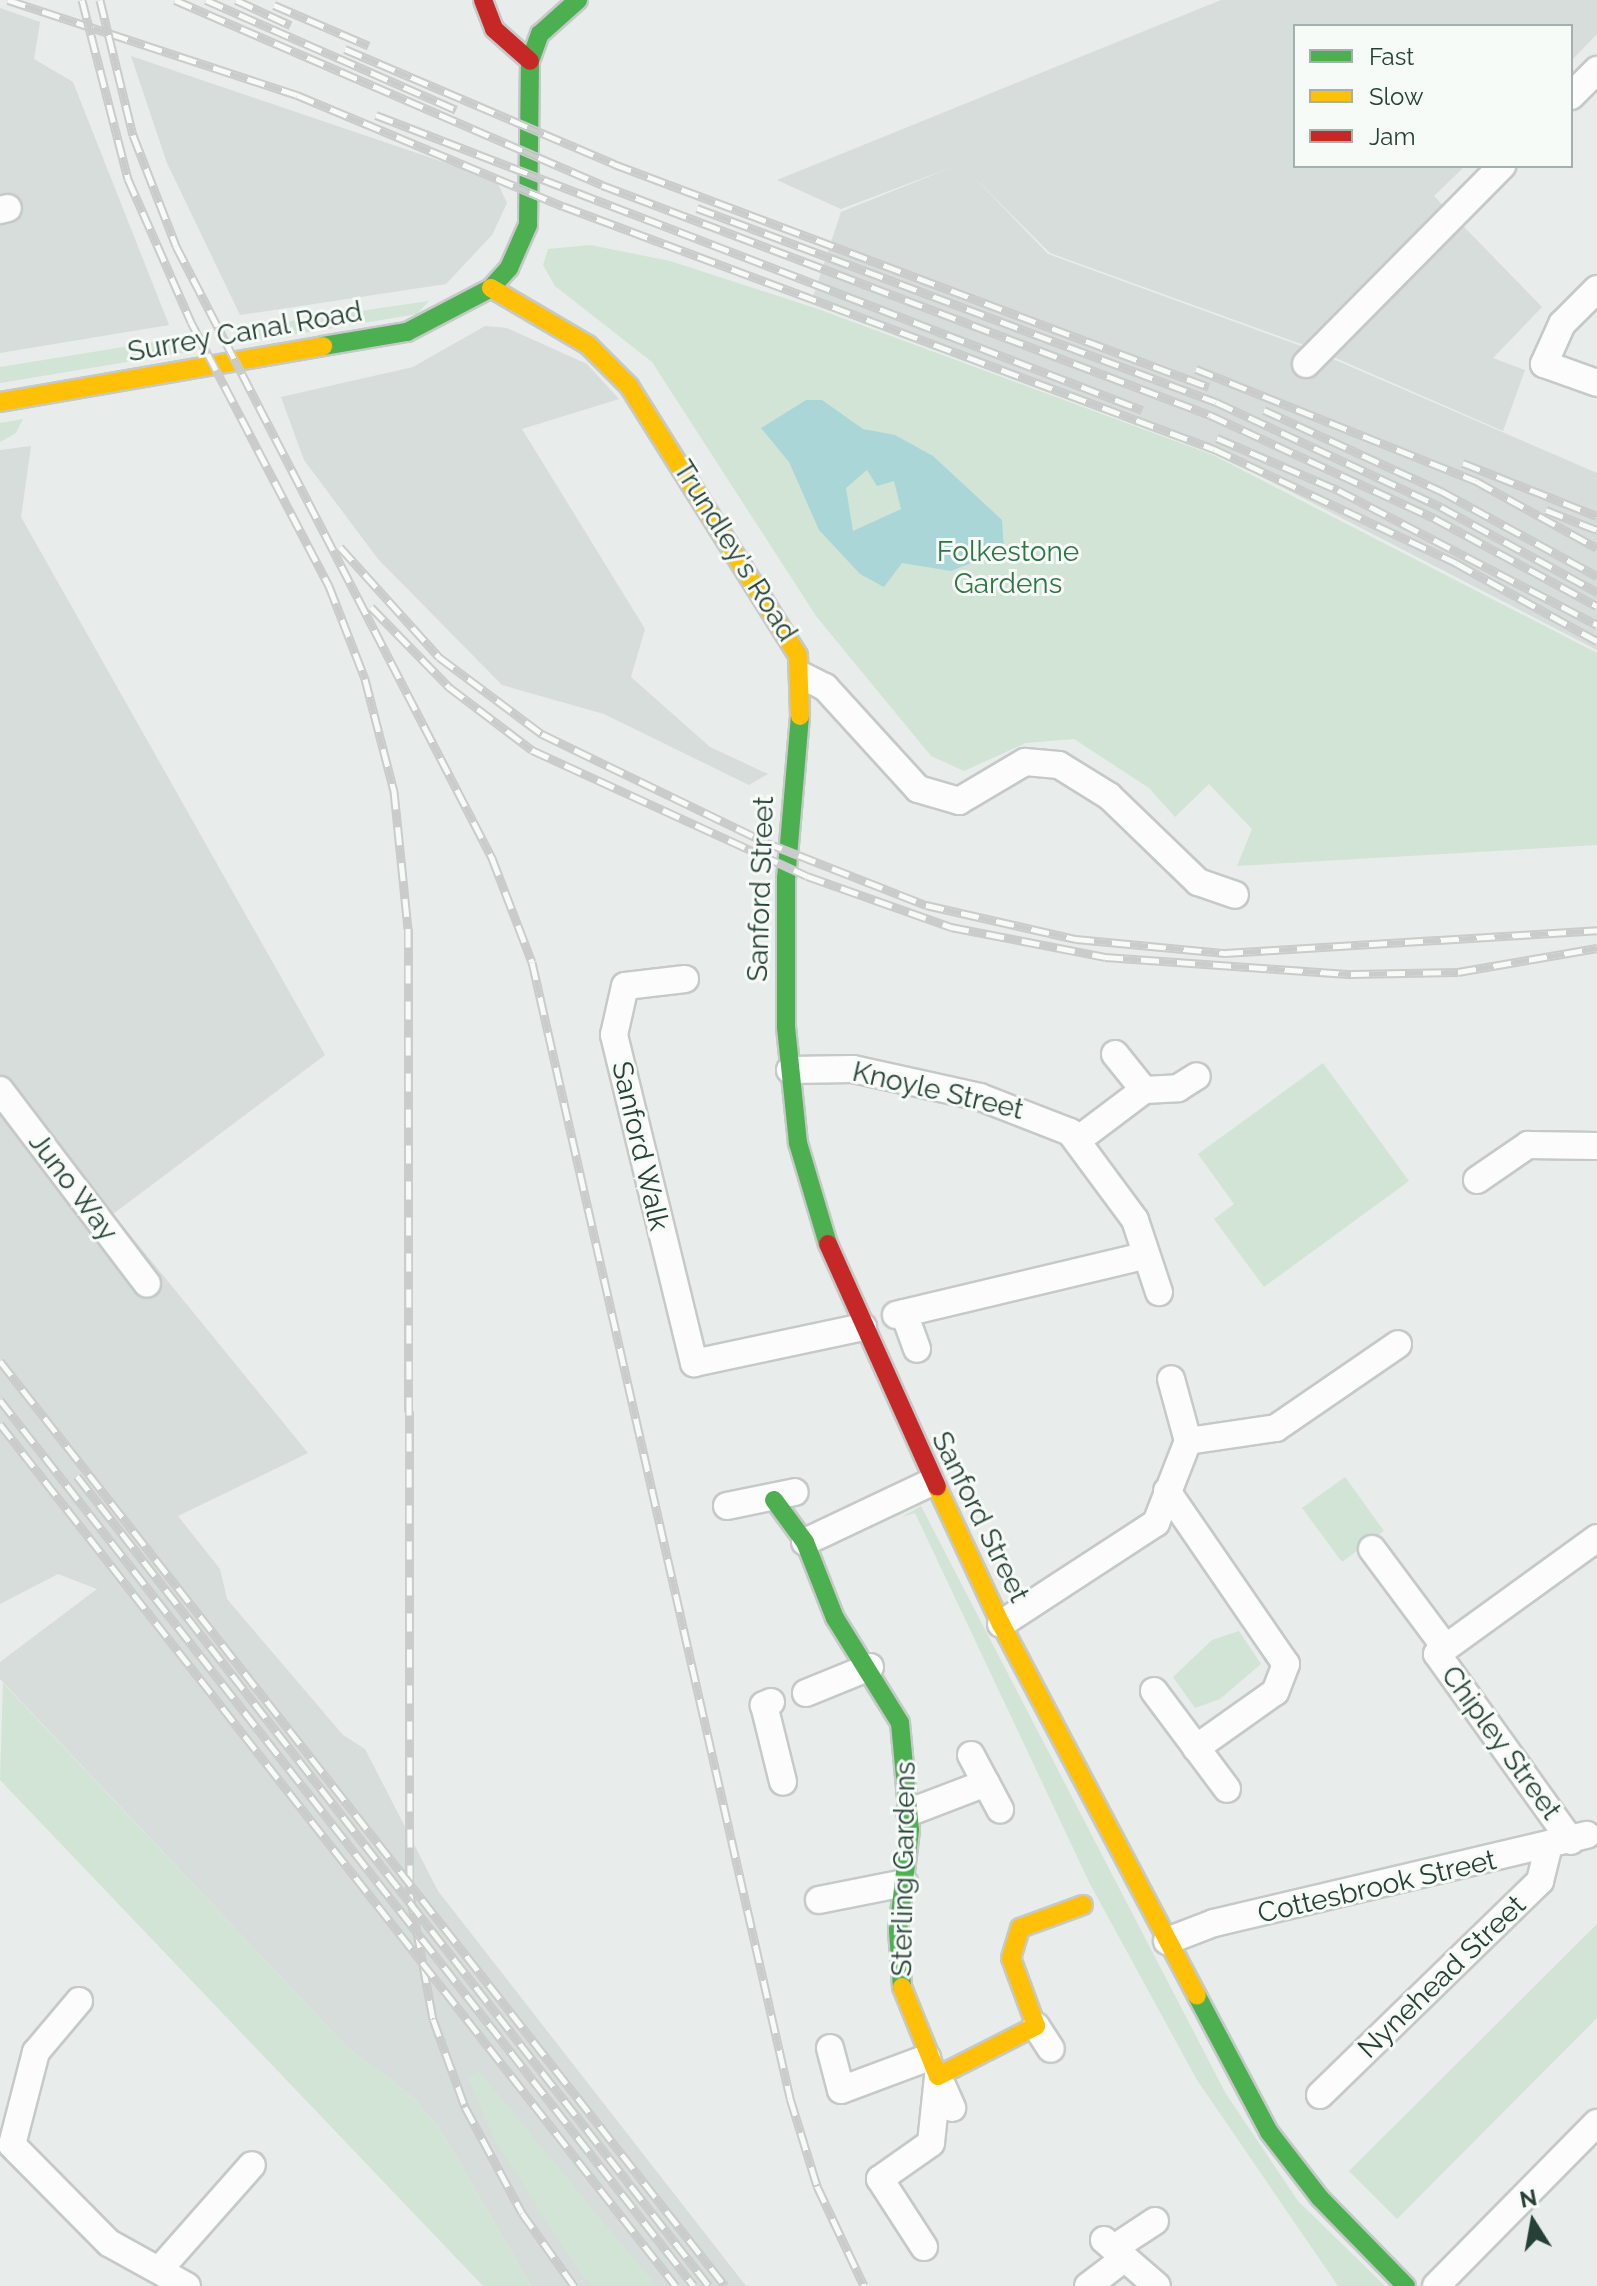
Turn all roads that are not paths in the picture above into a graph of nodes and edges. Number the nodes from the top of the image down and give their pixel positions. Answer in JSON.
{"nodes":[{"id":1,"x":483,"y":0,"type":"edge"},
{"id":2,"x":578,"y":0,"type":"edge"},
{"id":3,"x":530,"y":61,"type":"junction"},
{"id":4,"x":1597,"y":70,"type":"edge"},
{"id":5,"x":1573,"y":94,"type":"edge"},
{"id":6,"x":1500,"y":168,"type":"edge"},
{"id":7,"x":491,"y":288,"type":"junction"},
{"id":8,"x":1597,"y":289,"type":"edge"},
{"id":9,"x":1306,"y":364,"type":"dead end"},
{"id":10,"x":1597,"y":383,"type":"edge"},
{"id":11,"x":0,"y":402,"type":"edge"},
{"id":12,"x":803,"y":676,"type":"junction"},
{"id":13,"x":1235,"y":895,"type":"dead end"},
{"id":14,"x":685,"y":979,"type":"dead end"},
{"id":15,"x":1115,"y":1054,"type":"dead end"},
{"id":16,"x":790,"y":1070,"type":"junction"},
{"id":17,"x":1197,"y":1076,"type":"dead end"},
{"id":18,"x":0,"y":1090,"type":"edge"},
{"id":19,"x":1144,"y":1090,"type":"junction"},
{"id":20,"x":1079,"y":1139,"type":"junction"},
{"id":21,"x":1597,"y":1146,"type":"edge"},
{"id":22,"x":1477,"y":1180,"type":"dead end"},
{"id":23,"x":1144,"y":1256,"type":"junction"},
{"id":24,"x":147,"y":1284,"type":"dead end"},
{"id":25,"x":1159,"y":1292,"type":"dead end"},
{"id":26,"x":863,"y":1327,"type":"junction"},
{"id":27,"x":1398,"y":1344,"type":"dead end"},
{"id":28,"x":917,"y":1349,"type":"dead end"},
{"id":29,"x":1171,"y":1379,"type":"dead end"},
{"id":30,"x":1188,"y":1441,"type":"junction"},
{"id":31,"x":930,"y":1483,"type":"junction"},
{"id":32,"x":1167,"y":1491,"type":"junction"},
{"id":33,"x":783,"y":1501,"type":"joint"},
{"id":34,"x":727,"y":1506,"type":"dead end"},
{"id":35,"x":1597,"y":1538,"type":"edge"},
{"id":36,"x":805,"y":1542,"type":"junction"},
{"id":37,"x":1372,"y":1549,"type":"dead end"},
{"id":38,"x":1001,"y":1624,"type":"junction"},
{"id":39,"x":1445,"y":1647,"type":"junction"},
{"id":40,"x":870,"y":1667,"type":"junction"},
{"id":41,"x":1154,"y":1691,"type":"dead end"},
{"id":42,"x":806,"y":1693,"type":"dead end"},
{"id":43,"x":771,"y":1702,"type":"dead end"},
{"id":44,"x":1196,"y":1748,"type":"junction"},
{"id":45,"x":971,"y":1755,"type":"dead end"},
{"id":46,"x":783,"y":1782,"type":"dead end"},
{"id":47,"x":986,"y":1783,"type":"junction"},
{"id":48,"x":1227,"y":1789,"type":"dead end"},
{"id":49,"x":1000,"y":1809,"type":"dead end"},
{"id":50,"x":910,"y":1812,"type":"junction"},
{"id":51,"x":1569,"y":1841,"type":"junction"},
{"id":52,"x":904,"y":1883,"type":"junction"},
{"id":53,"x":819,"y":1900,"type":"dead end"},
{"id":54,"x":1083,"y":1905,"type":"dead end"},
{"id":55,"x":1167,"y":1941,"type":"junction"},
{"id":56,"x":79,"y":2001,"type":"dead end"},
{"id":57,"x":1036,"y":2026,"type":"junction"},
{"id":58,"x":830,"y":2048,"type":"dead end"},
{"id":59,"x":1051,"y":2049,"type":"dead end"},
{"id":60,"x":932,"y":2067,"type":"junction"},
{"id":61,"x":1320,"y":2095,"type":"dead end"},
{"id":62,"x":952,"y":2108,"type":"dead end"},
{"id":63,"x":1597,"y":2123,"type":"edge"},
{"id":64,"x":6,"y":2144,"type":"edge"},
{"id":65,"x":252,"y":2165,"type":"dead end"},
{"id":66,"x":1155,"y":2221,"type":"dead end"},
{"id":67,"x":924,"y":2247,"type":"dead end"},
{"id":68,"x":1115,"y":2249,"type":"junction"},
{"id":69,"x":159,"y":2270,"type":"junction"},
{"id":70,"x":187,"y":2286,"type":"edge"},
{"id":71,"x":1088,"y":2286,"type":"edge"},
{"id":72,"x":1157,"y":2286,"type":"edge"},
{"id":73,"x":1406,"y":2286,"type":"edge"},
{"id":74,"x":1436,"y":2286,"type":"edge"}],
"edges":[{"from":1,"to":3,"type":"main road"},
{"from":2,"to":3,"type":"main road"},
{"from":3,"to":7,"type":"main road"},
{"from":4,"to":5,"type":"street"},
{"from":6,"to":9,"type":"street"},
{"from":7,"to":11,"type":"main road","name":"Surrey Canal Road"},
{"from":7,"to":12,"type":"main road","name":"Trundley's Road"},
{"from":8,"to":10,"type":"street"},
{"from":12,"to":13,"type":"street","name":"Trundley's Road"},
{"from":12,"to":16,"type":"main road","name":"Sanford Street"},
{"from":14,"to":26,"type":"street","name":"Sanford Walk"},
{"from":15,"to":19,"type":"street"},
{"from":16,"to":20,"type":"street","name":"Knoyle Street"},
{"from":16,"to":26,"type":"main road","name":"Sanford Street"},
{"from":17,"to":19,"type":"street"},
{"from":18,"to":24,"type":"street","name":"Juno Way"},
{"from":19,"to":20,"type":"street"},
{"from":20,"to":23,"type":"street","name":"Knoyle Street"},
{"from":21,"to":22,"type":"street"},
{"from":23,"to":25,"type":"street","name":"Knoyle Street"},
{"from":23,"to":28,"type":"street"},
{"from":26,"to":31,"type":"main road","name":"Sanford Street"},
{"from":27,"to":30,"type":"street"},
{"from":29,"to":30,"type":"street"},
{"from":30,"to":32,"type":"street"},
{"from":31,"to":36,"type":"street"},
{"from":31,"to":38,"type":"main road","name":"Sanford Street"},
{"from":32,"to":38,"type":"street"},
{"from":32,"to":44,"type":"street"},
{"from":33,"to":34,"type":"street"},
{"from":33,"to":36,"type":"main road","name":"Sterling Gardens"},
{"from":35,"to":39,"type":"street","name":"Chipley Street"},
{"from":36,"to":40,"type":"main road","name":"Sterling Gardens"},
{"from":37,"to":39,"type":"street","name":"Chipley Street"},
{"from":38,"to":55,"type":"main road","name":"Sanford Street"},
{"from":39,"to":51,"type":"street","name":"Chipley Street"},
{"from":40,"to":42,"type":"street"},
{"from":40,"to":50,"type":"main road","name":"Sterling Gardens"},
{"from":41,"to":44,"type":"street"},
{"from":43,"to":46,"type":"street"},
{"from":44,"to":48,"type":"street"},
{"from":45,"to":47,"type":"street"},
{"from":47,"to":49,"type":"street"},
{"from":47,"to":50,"type":"street"},
{"from":50,"to":52,"type":"main road","name":"Sterling Gardens"},
{"from":51,"to":55,"type":"street","name":"Cottesbrook Street"},
{"from":51,"to":61,"type":"street","name":"Nynehead Street"},
{"from":52,"to":53,"type":"street"},
{"from":52,"to":60,"type":"main road","name":"Sterling Gardens"},
{"from":54,"to":57,"type":"main road"},
{"from":55,"to":73,"type":"main road","name":"Sanford Street"},
{"from":56,"to":64,"type":"street"},
{"from":57,"to":59,"type":"street"},
{"from":57,"to":60,"type":"main road"},
{"from":58,"to":60,"type":"street"},
{"from":60,"to":62,"type":"street"},
{"from":60,"to":67,"type":"street"},
{"from":63,"to":74,"type":"street"},
{"from":64,"to":69,"type":"street"},
{"from":65,"to":69,"type":"street"},
{"from":66,"to":68,"type":"street"},
{"from":68,"to":71,"type":"street"},
{"from":68,"to":72,"type":"street"},
{"from":69,"to":70,"type":"street"}]}
